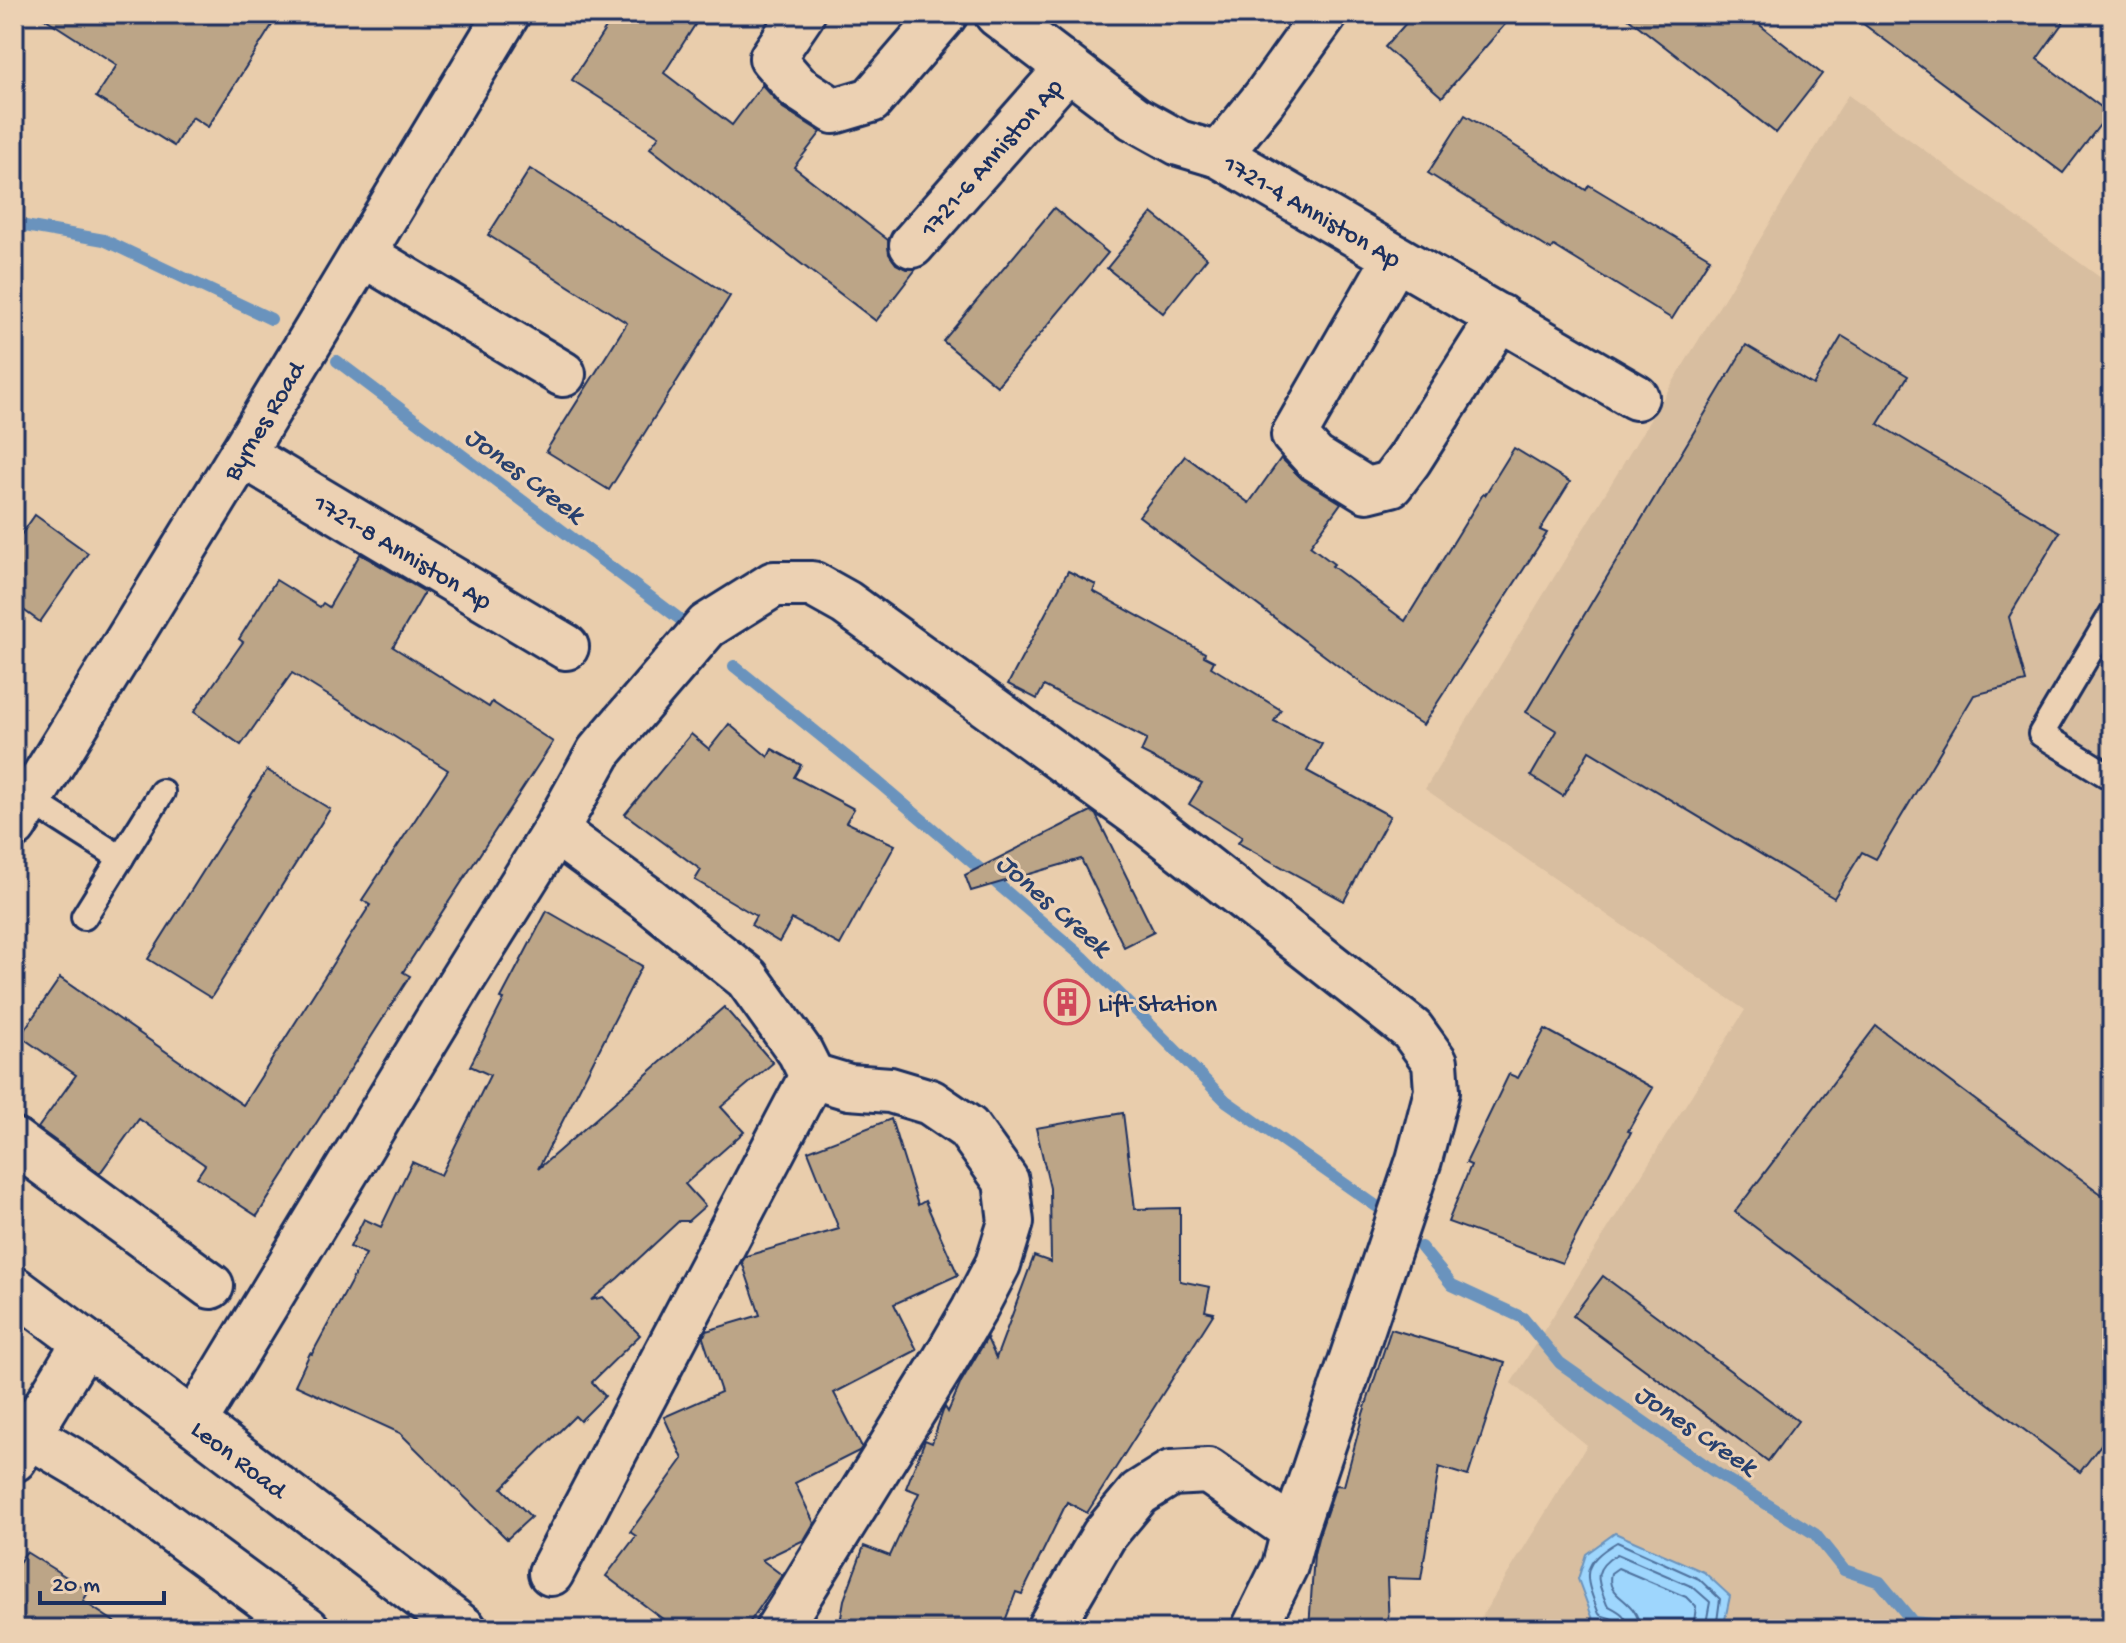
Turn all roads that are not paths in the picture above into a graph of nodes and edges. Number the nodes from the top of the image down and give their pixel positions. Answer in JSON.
{"nodes":[{"id":1,"x":507,"y":14,"type":"edge"},
{"id":2,"x":802,"y":14,"type":"edge"},
{"id":3,"x":945,"y":14,"type":"edge"},
{"id":4,"x":997,"y":14,"type":"edge"},
{"id":5,"x":1325,"y":14,"type":"edge"},
{"id":6,"x":1067,"y":69,"type":"junction"},
{"id":7,"x":1219,"y":155,"type":"junction"},
{"id":8,"x":912,"y":245,"type":"dead end"},
{"id":9,"x":363,"y":254,"type":"junction"},
{"id":10,"x":1395,"y":259,"type":"junction"},
{"id":11,"x":1500,"y":317,"type":"junction"},
{"id":12,"x":563,"y":374,"type":"dead end"},
{"id":13,"x":1636,"y":397,"type":"dead end"},
{"id":14,"x":242,"y":454,"type":"junction"},
{"id":15,"x":2112,"y":614,"type":"edge"},
{"id":16,"x":566,"y":647,"type":"dead end"},
{"id":17,"x":2112,"y":778,"type":"edge"},
{"id":18,"x":162,"y":792,"type":"dead end"},
{"id":19,"x":22,"y":813,"type":"edge"},
{"id":20,"x":555,"y":831,"type":"junction"},
{"id":21,"x":121,"y":858,"type":"junction"},
{"id":22,"x":84,"y":917,"type":"dead end"},
{"id":23,"x":812,"y":1076,"type":"junction"},
{"id":24,"x":14,"y":1141,"type":"edge"},
{"id":25,"x":211,"y":1286,"type":"dead end"},
{"id":26,"x":14,"y":1289,"type":"edge"},
{"id":27,"x":85,"y":1342,"type":"junction"},
{"id":28,"x":194,"y":1423,"type":"junction"},
{"id":29,"x":21,"y":1447,"type":"edge"},
{"id":30,"x":1294,"y":1531,"type":"junction"},
{"id":31,"x":551,"y":1573,"type":"dead end"},
{"id":32,"x":307,"y":1629,"type":"edge"},
{"id":33,"x":464,"y":1629,"type":"edge"},
{"id":34,"x":778,"y":1629,"type":"edge"},
{"id":35,"x":1049,"y":1629,"type":"edge"},
{"id":36,"x":1254,"y":1629,"type":"edge"}],
"edges":[{"from":1,"to":9,"type":"street","name":"Byrnes Road"},
{"from":2,"to":3,"type":"street"},
{"from":4,"to":6,"type":"street","name":"1721-4 Anniston Ap"},
{"from":5,"to":7,"type":"street"},
{"from":6,"to":7,"type":"street","name":"1721-4 Anniston Ap"},
{"from":6,"to":8,"type":"street","name":"1721-6 Anniston Ap"},
{"from":7,"to":10,"type":"street","name":"1721-4 Anniston Ap"},
{"from":9,"to":12,"type":"street"},
{"from":9,"to":14,"type":"street","name":"Byrnes Road"},
{"from":10,"to":11,"type":"street","name":"1721-4 Anniston Ap"},
{"from":10,"to":11,"type":"street"},
{"from":11,"to":13,"type":"street","name":"1721-4 Anniston Ap"},
{"from":14,"to":16,"type":"street","name":"1721-8 Anniston Ap"},
{"from":14,"to":19,"type":"street","name":"Byrnes Road"},
{"from":15,"to":17,"type":"lane"},
{"from":18,"to":21,"type":"lane"},
{"from":19,"to":21,"type":"lane"},
{"from":20,"to":23,"type":"street"},
{"from":20,"to":28,"type":"street"},
{"from":20,"to":30,"type":"street"},
{"from":21,"to":22,"type":"lane"},
{"from":23,"to":31,"type":"street"},
{"from":23,"to":34,"type":"street"},
{"from":24,"to":25,"type":"street"},
{"from":26,"to":27,"type":"street","name":"Leon Road"},
{"from":27,"to":28,"type":"street","name":"Leon Road"},
{"from":27,"to":29,"type":"street"},
{"from":28,"to":33,"type":"street","name":"Leon Road"},
{"from":29,"to":32,"type":"street"},
{"from":30,"to":35,"type":"street"},
{"from":30,"to":36,"type":"street"}]}
